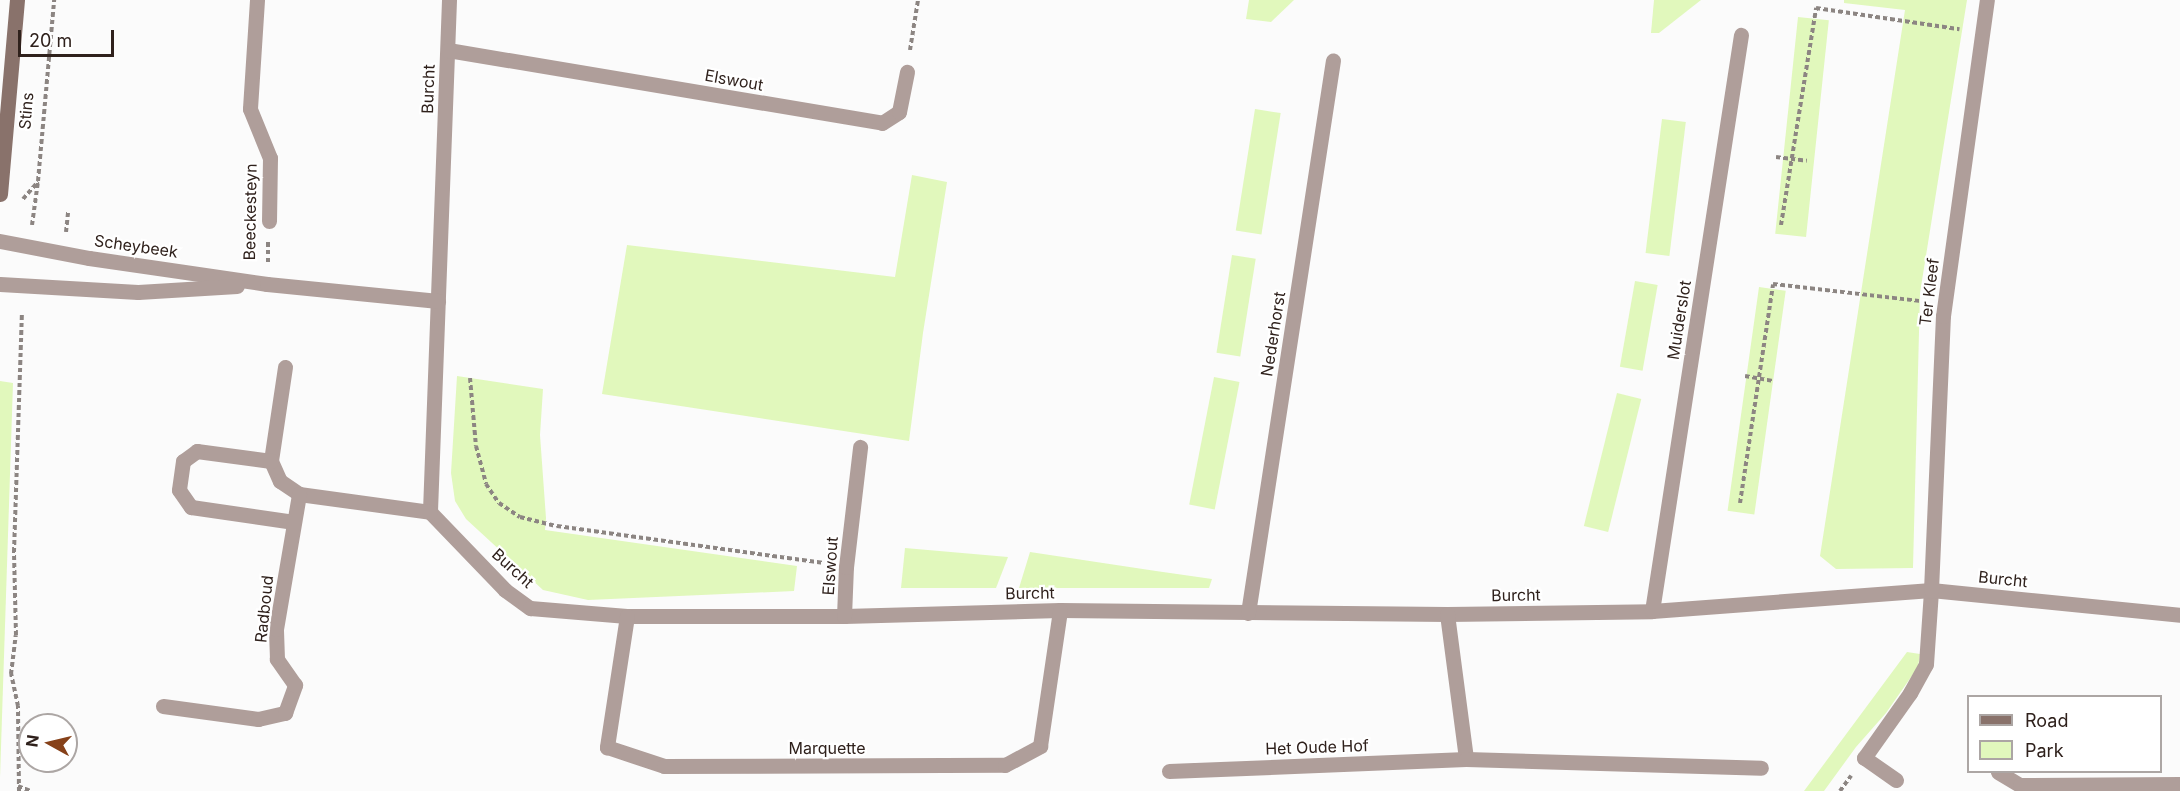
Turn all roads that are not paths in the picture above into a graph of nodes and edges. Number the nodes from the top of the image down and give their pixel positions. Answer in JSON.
{"nodes":[{"id":1,"x":17,"y":0,"type":"edge"},
{"id":2,"x":257,"y":0,"type":"edge"},
{"id":3,"x":449,"y":0,"type":"edge"},
{"id":4,"x":1987,"y":0,"type":"edge"},
{"id":5,"x":1741,"y":35,"type":"dead end"},
{"id":6,"x":448,"y":50,"type":"junction"},
{"id":7,"x":1333,"y":60,"type":"dead end"},
{"id":8,"x":907,"y":72,"type":"road end"},
{"id":9,"x":0,"y":194,"type":"edge"},
{"id":10,"x":269,"y":220,"type":"road end"},
{"id":11,"x":0,"y":241,"type":"edge"},
{"id":12,"x":0,"y":284,"type":"edge"},
{"id":13,"x":267,"y":284,"type":"junction"},
{"id":14,"x":438,"y":301,"type":"junction"},
{"id":15,"x":285,"y":366,"type":"dead end"},
{"id":16,"x":860,"y":447,"type":"dead end"},
{"id":17,"x":271,"y":460,"type":"junction"},
{"id":18,"x":299,"y":494,"type":"junction"},
{"id":19,"x":430,"y":512,"type":"junction"},
{"id":20,"x":294,"y":522,"type":"junction"},
{"id":21,"x":1931,"y":590,"type":"junction"},
{"id":22,"x":1060,"y":610,"type":"junction"},
{"id":23,"x":1652,"y":610,"type":"junction"},
{"id":24,"x":1248,"y":613,"type":"junction"},
{"id":25,"x":1448,"y":614,"type":"junction"},
{"id":26,"x":2180,"y":615,"type":"edge"},
{"id":27,"x":627,"y":616,"type":"junction"},
{"id":28,"x":844,"y":616,"type":"junction"},
{"id":29,"x":164,"y":706,"type":"dead end"},
{"id":30,"x":1466,"y":759,"type":"junction"},
{"id":31,"x":1761,"y":768,"type":"dead end"},
{"id":32,"x":1169,"y":771,"type":"dead end"},
{"id":33,"x":2001,"y":773,"type":"edge"},
{"id":34,"x":1896,"y":780,"type":"dead end"},
{"id":35,"x":2180,"y":784,"type":"edge"}],
"edges":[{"from":1,"to":9,"type":"street","name":"Stins"},
{"from":2,"to":10,"type":"street","name":"Beeckesteyn"},
{"from":3,"to":6,"type":"street","name":"Burcht"},
{"from":4,"to":21,"type":"street","name":"Ter Kleef"},
{"from":5,"to":23,"type":"street","name":"Muiderslot"},
{"from":6,"to":8,"type":"street","name":"Elswout"},
{"from":6,"to":14,"type":"street","name":"Burcht"},
{"from":7,"to":24,"type":"street","name":"Nederhorst"},
{"from":11,"to":13,"type":"street","name":"Scheybeek"},
{"from":12,"to":13,"type":"street","name":"Scheybeek"},
{"from":13,"to":14,"type":"street","name":"Scheybeek"},
{"from":14,"to":19,"type":"street","name":"Burcht"},
{"from":15,"to":17,"type":"street"},
{"from":16,"to":28,"type":"street","name":"Elswout"},
{"from":17,"to":18,"type":"street"},
{"from":17,"to":20,"type":"street"},
{"from":18,"to":19,"type":"street"},
{"from":18,"to":20,"type":"street","name":"Radboud"},
{"from":19,"to":27,"type":"street","name":"Burcht"},
{"from":20,"to":29,"type":"street","name":"Radboud"},
{"from":21,"to":23,"type":"street","name":"Burcht"},
{"from":21,"to":26,"type":"street","name":"Burcht"},
{"from":21,"to":34,"type":"street","name":"Ter Kleef"},
{"from":22,"to":24,"type":"street","name":"Burcht"},
{"from":22,"to":27,"type":"street","name":"Marquette"},
{"from":22,"to":28,"type":"street","name":"Burcht"},
{"from":23,"to":25,"type":"street","name":"Burcht"},
{"from":24,"to":25,"type":"street","name":"Burcht"},
{"from":25,"to":30,"type":"street"},
{"from":27,"to":28,"type":"street","name":"Burcht"},
{"from":30,"to":31,"type":"street","name":"Het Oude Hof"},
{"from":30,"to":32,"type":"street","name":"Het Oude Hof"},
{"from":33,"to":35,"type":"street"}]}
